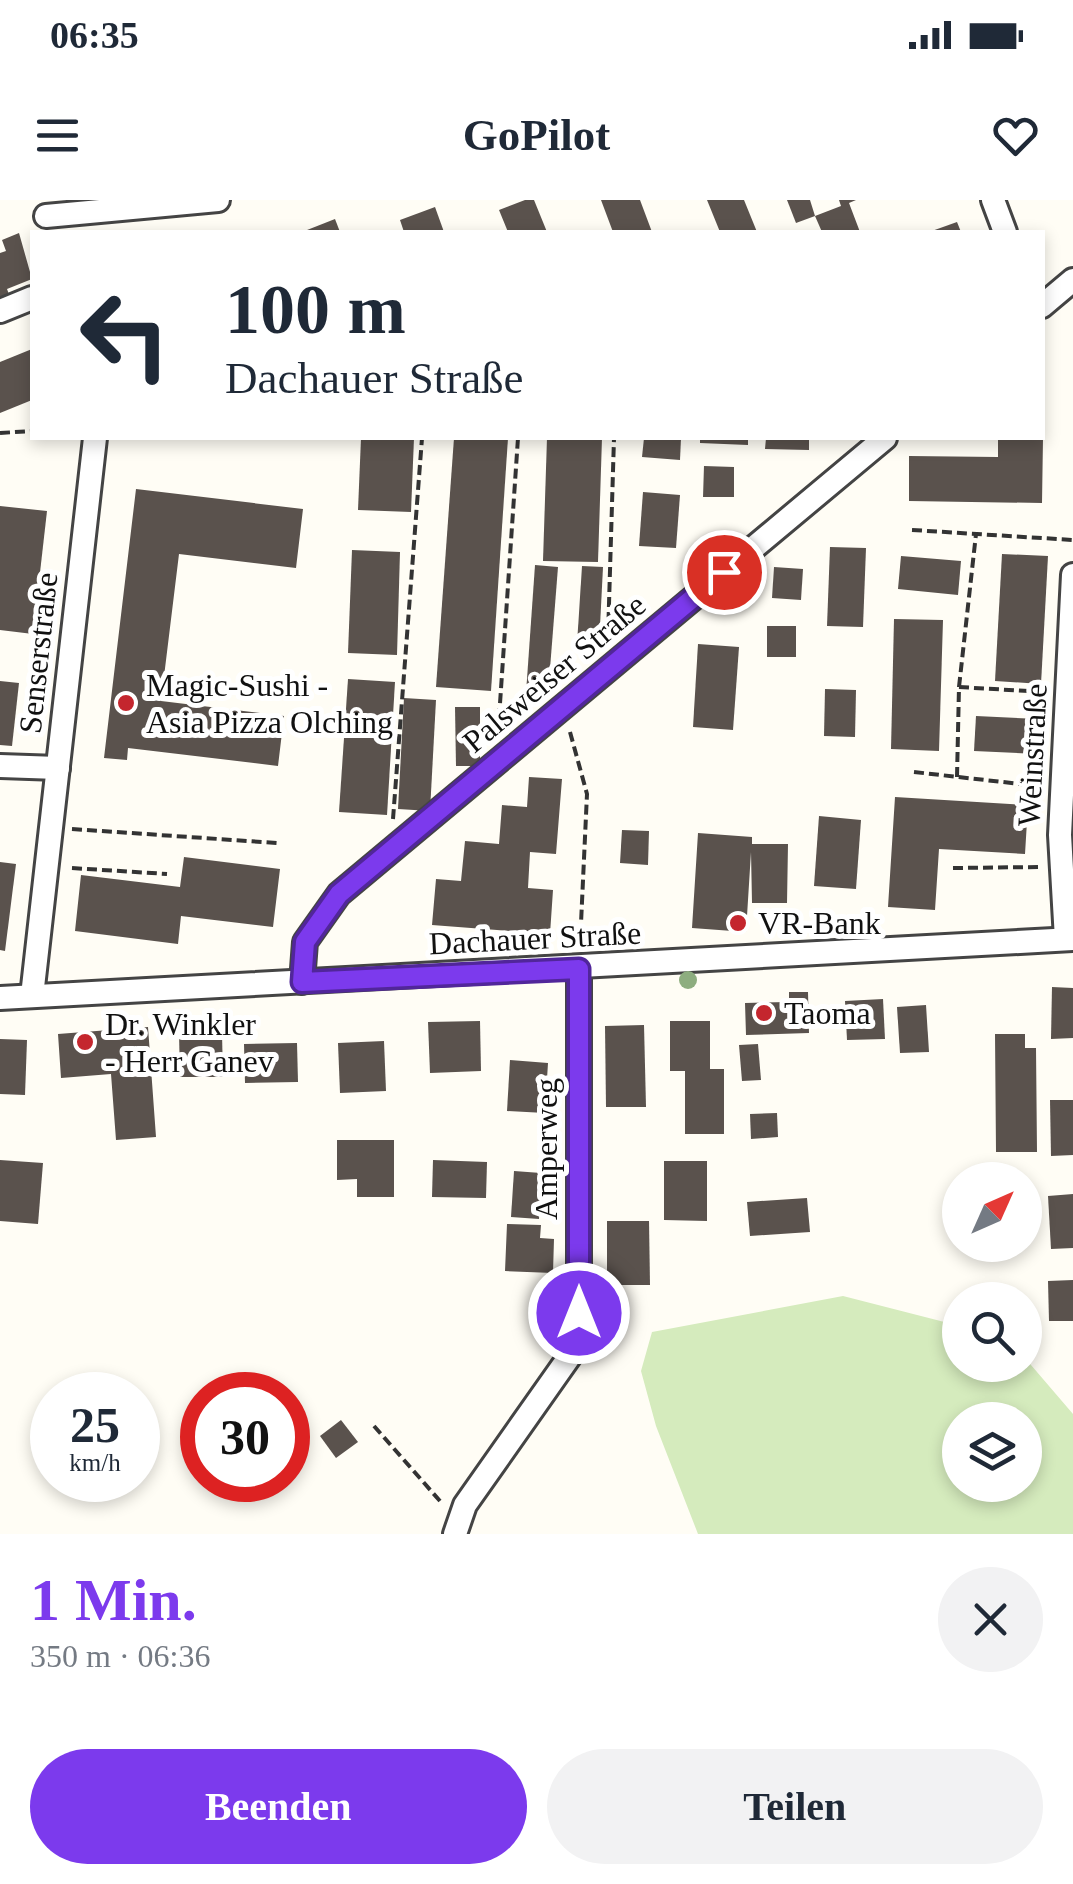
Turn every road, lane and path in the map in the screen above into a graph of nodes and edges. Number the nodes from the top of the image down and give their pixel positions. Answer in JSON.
{"nodes":[{"id":1,"x":218,"y":200,"type":"edge"},
{"id":2,"x":993,"y":200,"type":"edge"},
{"id":3,"x":46,"y":216,"type":"edge"},
{"id":4,"x":1004,"y":230,"type":"edge"},
{"id":5,"x":1071,"y":288,"type":"edge"},
{"id":6,"x":30,"y":299,"type":"edge"},
{"id":7,"x":1045,"y":304,"type":"edge"},
{"id":8,"x":0,"y":311,"type":"edge"},
{"id":9,"x":30,"y":431,"type":"edge"},
{"id":10,"x":0,"y":433,"type":"edge"},
{"id":11,"x":95,"y":440,"type":"edge"},
{"id":12,"x":422,"y":440,"type":"edge"},
{"id":13,"x":518,"y":440,"type":"edge"},
{"id":14,"x":614,"y":440,"type":"edge"},
{"id":15,"x":884,"y":440,"type":"edge"},
{"id":16,"x":912,"y":530,"type":"dead end"},
{"id":17,"x":976,"y":534,"type":"junction"},
{"id":18,"x":1073,"y":540,"type":"edge"},
{"id":19,"x":1073,"y":575,"type":"edge"},
{"id":20,"x":607,"y":672,"type":"junction"},
{"id":21,"x":959,"y":687,"type":"junction"},
{"id":22,"x":1067,"y":694,"type":"junction"},
{"id":23,"x":563,"y":708,"type":"junction"},
{"id":24,"x":497,"y":762,"type":"junction"},
{"id":25,"x":0,"y":766,"type":"edge"},
{"id":26,"x":58,"y":768,"type":"junction"},
{"id":27,"x":914,"y":772,"type":"dead end"},
{"id":28,"x":957,"y":777,"type":"junction"},
{"id":29,"x":1062,"y":788,"type":"junction"},
{"id":30,"x":51,"y":828,"type":"junction"},
{"id":31,"x":277,"y":843,"type":"dead end"},
{"id":32,"x":392,"y":849,"type":"junction"},
{"id":33,"x":47,"y":866,"type":"junction"},
{"id":34,"x":1062,"y":867,"type":"junction"},
{"id":35,"x":954,"y":868,"type":"dead end"},
{"id":36,"x":166,"y":874,"type":"dead end"},
{"id":37,"x":1070,"y":939,"type":"edge"},
{"id":38,"x":579,"y":969,"type":"junction"},
{"id":39,"x":302,"y":982,"type":"junction"},
{"id":40,"x":32,"y":996,"type":"junction"},
{"id":41,"x":0,"y":998,"type":"edge"},
{"id":42,"x":374,"y":1426,"type":"dead end"},
{"id":43,"x":457,"y":1529,"type":"edge"}],
"edges":[{"from":1,"to":3,"type":"street"},
{"from":2,"to":4,"type":"street"},
{"from":5,"to":7,"type":"street"},
{"from":6,"to":8,"type":"street"},
{"from":9,"to":10,"type":"path"},
{"from":11,"to":26,"type":"street","name":"Senserstraße"},
{"from":12,"to":32,"type":"path"},
{"from":13,"to":24,"type":"path"},
{"from":14,"to":20,"type":"path"},
{"from":15,"to":20,"type":"street","name":"Palsweiser Straße"},
{"from":16,"to":17,"type":"path"},
{"from":17,"to":18,"type":"path"},
{"from":17,"to":21,"type":"path"},
{"from":19,"to":22,"type":"street","name":"Weinstraße"},
{"from":20,"to":23,"type":"street","name":"Palsweiser Straße"},
{"from":21,"to":22,"type":"path"},
{"from":21,"to":28,"type":"path"},
{"from":22,"to":29,"type":"street","name":"Weinstraße"},
{"from":23,"to":24,"type":"street","name":"Palsweiser Straße"},
{"from":23,"to":38,"type":"path"},
{"from":24,"to":32,"type":"street","name":"Palsweiser Straße"},
{"from":25,"to":26,"type":"street"},
{"from":26,"to":30,"type":"street","name":"Senserstraße"},
{"from":27,"to":28,"type":"path"},
{"from":28,"to":29,"type":"path"},
{"from":29,"to":34,"type":"street","name":"Weinstraße"},
{"from":30,"to":31,"type":"path"},
{"from":30,"to":33,"type":"street","name":"Senserstraße"},
{"from":32,"to":39,"type":"street","name":"Palsweiser Straße"},
{"from":33,"to":36,"type":"path"},
{"from":33,"to":40,"type":"street","name":"Senserstraße"},
{"from":34,"to":35,"type":"path"},
{"from":34,"to":37,"type":"street","name":"Weinstraße"},
{"from":37,"to":38,"type":"street","name":"Dachauer Straße"},
{"from":38,"to":39,"type":"street","name":"Dachauer Straße"},
{"from":38,"to":43,"type":"street","name":"Amperweg"},
{"from":39,"to":40,"type":"street","name":"Dachauer Straße"},
{"from":40,"to":41,"type":"street","name":"Dachauer Straße"},
{"from":42,"to":43,"type":"path"}]}
